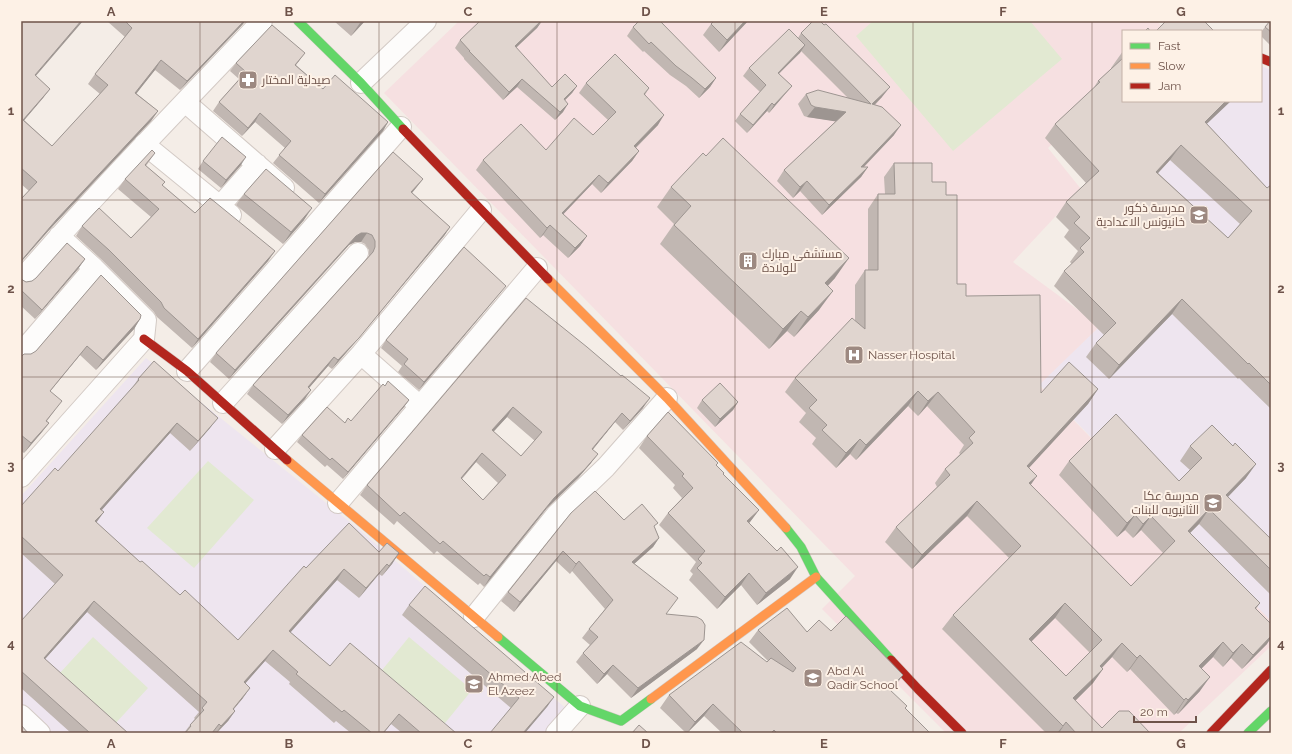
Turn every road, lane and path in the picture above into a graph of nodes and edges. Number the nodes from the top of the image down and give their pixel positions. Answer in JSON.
{"nodes":[{"id":1,"x":262,"y":21,"type":"edge"},
{"id":2,"x":298,"y":21,"type":"edge"},
{"id":3,"x":426,"y":21,"type":"edge"},
{"id":4,"x":361,"y":82,"type":"junction"},
{"id":5,"x":185,"y":102,"type":"junction"},
{"id":6,"x":401,"y":127,"type":"junction"},
{"id":7,"x":144,"y":144,"type":"junction"},
{"id":8,"x":258,"y":164,"type":"junction"},
{"id":9,"x":220,"y":206,"type":"junction"},
{"id":10,"x":309,"y":209,"type":"junction"},
{"id":11,"x":481,"y":210,"type":"junction"},
{"id":12,"x":243,"y":226,"type":"edge"},
{"id":13,"x":59,"y":236,"type":"junction"},
{"id":14,"x":358,"y":253,"type":"dead end"},
{"id":15,"x":94,"y":268,"type":"junction"},
{"id":16,"x":537,"y":268,"type":"junction"},
{"id":17,"x":21,"y":280,"type":"edge"},
{"id":18,"x":144,"y":339,"type":"junction"},
{"id":19,"x":21,"y":353,"type":"edge"},
{"id":20,"x":361,"y":354,"type":"junction"},
{"id":21,"x":187,"y":371,"type":"junction"},
{"id":22,"x":667,"y":398,"type":"junction"},
{"id":23,"x":223,"y":404,"type":"junction"},
{"id":24,"x":420,"y":406,"type":"junction"},
{"id":25,"x":275,"y":449,"type":"junction"},
{"id":26,"x":21,"y":477,"type":"edge"},
{"id":27,"x":338,"y":503,"type":"junction"},
{"id":28,"x":816,"y":577,"type":"junction"},
{"id":29,"x":474,"y":617,"type":"junction"},
{"id":30,"x":1271,"y":670,"type":"edge"},
{"id":31,"x":580,"y":706,"type":"junction"},
{"id":32,"x":1271,"y":711,"type":"edge"},
{"id":33,"x":21,"y":715,"type":"edge"},
{"id":34,"x":40,"y":733,"type":"edge"},
{"id":35,"x":556,"y":733,"type":"edge"},
{"id":36,"x":962,"y":733,"type":"edge"},
{"id":37,"x":1211,"y":733,"type":"edge"},
{"id":38,"x":1248,"y":733,"type":"edge"}],
"edges":[{"from":1,"to":5,"type":"street"},
{"from":2,"to":4,"type":"street"},
{"from":3,"to":4,"type":"street"},
{"from":4,"to":6,"type":"street"},
{"from":5,"to":7,"type":"street"},
{"from":5,"to":8,"type":"street"},
{"from":6,"to":10,"type":"street"},
{"from":6,"to":11,"type":"street"},
{"from":7,"to":9,"type":"street"},
{"from":7,"to":13,"type":"street"},
{"from":8,"to":9,"type":"street"},
{"from":8,"to":10,"type":"street"},
{"from":9,"to":12,"type":"street"},
{"from":10,"to":21,"type":"street"},
{"from":11,"to":16,"type":"street"},
{"from":11,"to":20,"type":"street"},
{"from":13,"to":15,"type":"street"},
{"from":13,"to":17,"type":"street"},
{"from":14,"to":23,"type":"street"},
{"from":15,"to":18,"type":"street"},
{"from":15,"to":19,"type":"street"},
{"from":16,"to":22,"type":"street"},
{"from":16,"to":24,"type":"street"},
{"from":18,"to":21,"type":"street"},
{"from":18,"to":26,"type":"street"},
{"from":20,"to":24,"type":"street"},
{"from":20,"to":25,"type":"street"},
{"from":21,"to":23,"type":"street"},
{"from":22,"to":28,"type":"street"},
{"from":22,"to":29,"type":"street"},
{"from":23,"to":25,"type":"street"},
{"from":24,"to":27,"type":"street"},
{"from":25,"to":27,"type":"street"},
{"from":27,"to":29,"type":"street"},
{"from":28,"to":31,"type":"street"},
{"from":28,"to":36,"type":"street"},
{"from":29,"to":31,"type":"street"},
{"from":30,"to":37,"type":"street"},
{"from":31,"to":35,"type":"street"},
{"from":32,"to":38,"type":"street"},
{"from":33,"to":34,"type":"street"}]}
